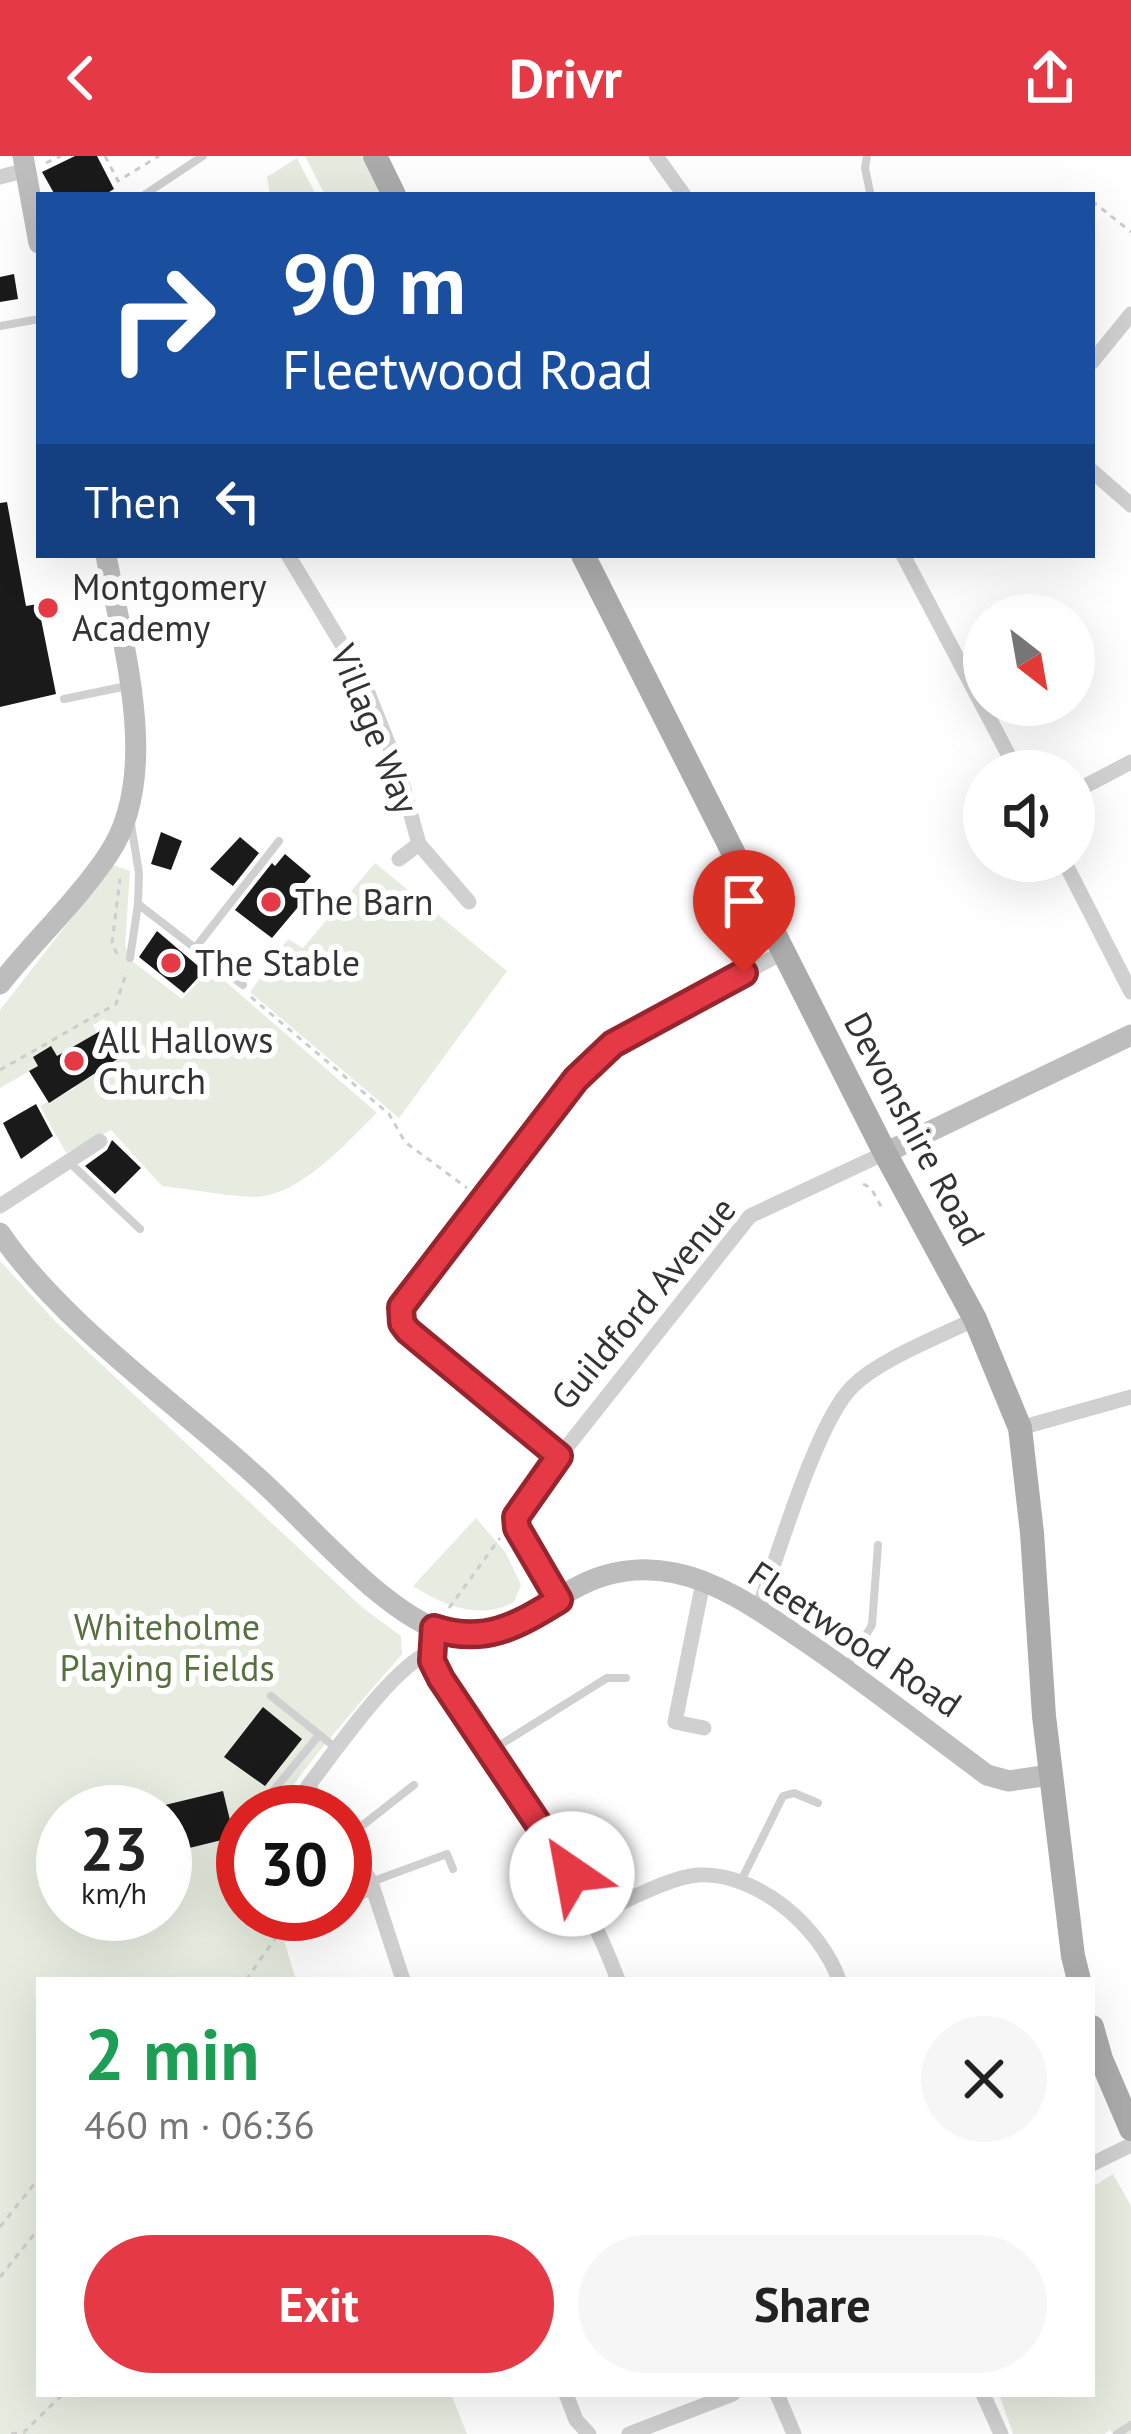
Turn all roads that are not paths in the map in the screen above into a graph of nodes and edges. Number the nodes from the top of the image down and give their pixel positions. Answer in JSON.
{"nodes":[{"id":1,"x":203,"y":156,"type":"edge"},
{"id":2,"x":376,"y":156,"type":"edge"},
{"id":3,"x":656,"y":156,"type":"edge"},
{"id":4,"x":867,"y":156,"type":"edge"},
{"id":5,"x":25,"y":163,"type":"edge"},
{"id":6,"x":0,"y":177,"type":"edge"},
{"id":7,"x":149,"y":192,"type":"edge"},
{"id":8,"x":393,"y":192,"type":"edge"},
{"id":9,"x":682,"y":192,"type":"edge"},
{"id":10,"x":870,"y":192,"type":"edge"},
{"id":11,"x":36,"y":225,"type":"edge"},
{"id":12,"x":1131,"y":314,"type":"edge"},
{"id":13,"x":36,"y":320,"type":"edge"},
{"id":14,"x":0,"y":326,"type":"edge"},
{"id":15,"x":1095,"y":358,"type":"edge"},
{"id":16,"x":1095,"y":474,"type":"edge"},
{"id":17,"x":1131,"y":505,"type":"edge"},
{"id":18,"x":107,"y":558,"type":"edge"},
{"id":19,"x":291,"y":558,"type":"edge"},
{"id":20,"x":585,"y":558,"type":"edge"},
{"id":21,"x":905,"y":558,"type":"edge"},
{"id":22,"x":128,"y":685,"type":"junction"},
{"id":23,"x":64,"y":699,"type":"dead end"},
{"id":24,"x":1006,"y":750,"type":"edge"},
{"id":25,"x":1131,"y":762,"type":"edge"},
{"id":26,"x":1095,"y":781,"type":"edge"},
{"id":27,"x":129,"y":810,"type":"junction"},
{"id":28,"x":279,"y":841,"type":"dead end"},
{"id":29,"x":419,"y":844,"type":"junction"},
{"id":30,"x":399,"y":859,"type":"dead end"},
{"id":31,"x":1075,"y":882,"type":"edge"},
{"id":32,"x":469,"y":902,"type":"dead end"},
{"id":33,"x":138,"y":904,"type":"junction"},
{"id":34,"x":196,"y":947,"type":"junction"},
{"id":35,"x":784,"y":952,"type":"junction"},
{"id":36,"x":130,"y":958,"type":"road end"},
{"id":37,"x":0,"y":984,"type":"edge"},
{"id":38,"x":243,"y":985,"type":"road end"},
{"id":39,"x":1131,"y":992,"type":"edge"},
{"id":40,"x":1131,"y":1035,"type":"edge"},
{"id":41,"x":100,"y":1141,"type":"dead end"},
{"id":42,"x":885,"y":1153,"type":"junction"},
{"id":43,"x":69,"y":1162,"type":"junction"},
{"id":44,"x":0,"y":1206,"type":"edge"},
{"id":45,"x":140,"y":1228,"type":"dead end"},
{"id":46,"x":0,"y":1234,"type":"edge"},
{"id":47,"x":975,"y":1319,"type":"junction"},
{"id":48,"x":1131,"y":1397,"type":"edge"},
{"id":49,"x":1020,"y":1428,"type":"junction"},
{"id":50,"x":559,"y":1456,"type":"junction"},
{"id":51,"x":878,"y":1545,"type":"dead end"},
{"id":52,"x":704,"y":1582,"type":"junction"},
{"id":53,"x":559,"y":1600,"type":"junction"},
{"id":54,"x":758,"y":1610,"type":"junction"},
{"id":55,"x":434,"y":1628,"type":"junction"},
{"id":56,"x":431,"y":1651,"type":"junction"},
{"id":57,"x":846,"y":1669,"type":"junction"},
{"id":58,"x":626,"y":1678,"type":"dead end"},
{"id":59,"x":272,"y":1696,"type":"dead end"},
{"id":60,"x":655,"y":1721,"type":"dead end"},
{"id":61,"x":675,"y":1722,"type":"junction"},
{"id":62,"x":704,"y":1727,"type":"dead end"},
{"id":63,"x":319,"y":1735,"type":"junction"},
{"id":64,"x":338,"y":1749,"type":"junction"},
{"id":65,"x":491,"y":1751,"type":"junction"},
{"id":66,"x":1050,"y":1775,"type":"junction"},
{"id":67,"x":278,"y":1785,"type":"edge"},
{"id":68,"x":309,"y":1785,"type":"edge"},
{"id":69,"x":414,"y":1785,"type":"dead end"},
{"id":70,"x":818,"y":1804,"type":"dead end"},
{"id":71,"x":372,"y":1818,"type":"edge"},
{"id":72,"x":453,"y":1869,"type":"dead end"},
{"id":73,"x":740,"y":1884,"type":"junction"},
{"id":74,"x":373,"y":1886,"type":"joint"},
{"id":75,"x":594,"y":1916,"type":"junction"},
{"id":76,"x":403,"y":1977,"type":"edge"},
{"id":77,"x":617,"y":1977,"type":"edge"},
{"id":78,"x":837,"y":1977,"type":"edge"},
{"id":79,"x":1078,"y":1977,"type":"edge"},
{"id":80,"x":1095,"y":2038,"type":"edge"},
{"id":81,"x":1131,"y":2129,"type":"edge"},
{"id":82,"x":1131,"y":2145,"type":"edge"},
{"id":83,"x":1095,"y":2163,"type":"edge"},
{"id":84,"x":567,"y":2397,"type":"edge"},
{"id":85,"x":725,"y":2397,"type":"edge"},
{"id":86,"x":778,"y":2397,"type":"edge"},
{"id":87,"x":984,"y":2397,"type":"edge"},
{"id":88,"x":1131,"y":2425,"type":"edge"},
{"id":89,"x":589,"y":2434,"type":"edge"},
{"id":90,"x":629,"y":2434,"type":"edge"},
{"id":91,"x":794,"y":2434,"type":"edge"},
{"id":92,"x":1001,"y":2434,"type":"edge"},
{"id":93,"x":1117,"y":2434,"type":"edge"}],
"edges":[{"from":1,"to":7,"type":"lane"},
{"from":2,"to":8,"type":"main road"},
{"from":3,"to":9,"type":"street"},
{"from":4,"to":10,"type":"lane"},
{"from":5,"to":6,"type":"street"},
{"from":5,"to":11,"type":"street"},
{"from":12,"to":15,"type":"street"},
{"from":13,"to":14,"type":"lane"},
{"from":16,"to":17,"type":"street"},
{"from":18,"to":22,"type":"street"},
{"from":19,"to":29,"type":"street","name":"Village Way"},
{"from":20,"to":35,"type":"main road","name":"Devonshire Road"},
{"from":21,"to":24,"type":"street"},
{"from":22,"to":23,"type":"lane"},
{"from":22,"to":27,"type":"street"},
{"from":25,"to":26,"type":"street"},
{"from":27,"to":33,"type":"lane"},
{"from":27,"to":37,"type":"street"},
{"from":28,"to":34,"type":"lane"},
{"from":29,"to":30,"type":"street","name":"Village Way"},
{"from":29,"to":32,"type":"street","name":"Village Way"},
{"from":31,"to":39,"type":"street"},
{"from":33,"to":34,"type":"lane"},
{"from":33,"to":36,"type":"lane"},
{"from":34,"to":38,"type":"lane"},
{"from":35,"to":42,"type":"main road","name":"Devonshire Road"},
{"from":35,"to":50,"type":"street"},
{"from":40,"to":42,"type":"street","name":"Guildford Avenue"},
{"from":41,"to":43,"type":"street"},
{"from":42,"to":47,"type":"main road","name":"Devonshire Road"},
{"from":42,"to":50,"type":"street","name":"Guildford Avenue"},
{"from":43,"to":44,"type":"street"},
{"from":43,"to":45,"type":"lane"},
{"from":46,"to":55,"type":"street","name":"Fleetwood Road"},
{"from":47,"to":49,"type":"main road","name":"Devonshire Road"},
{"from":47,"to":54,"type":"street"},
{"from":48,"to":49,"type":"street"},
{"from":49,"to":66,"type":"main road","name":"Devonshire Road"},
{"from":50,"to":53,"type":"street","name":"Guildford Avenue"},
{"from":51,"to":57,"type":"lane"},
{"from":52,"to":53,"type":"street","name":"Fleetwood Road"},
{"from":52,"to":54,"type":"street","name":"Fleetwood Road"},
{"from":52,"to":61,"type":"street"},
{"from":53,"to":55,"type":"street","name":"Fleetwood Road"},
{"from":54,"to":57,"type":"street","name":"Fleetwood Road"},
{"from":55,"to":56,"type":"street"},
{"from":56,"to":64,"type":"street"},
{"from":56,"to":65,"type":"street"},
{"from":57,"to":66,"type":"street","name":"Fleetwood Road"},
{"from":58,"to":65,"type":"lane"},
{"from":59,"to":63,"type":"lane"},
{"from":60,"to":61,"type":"street"},
{"from":61,"to":62,"type":"street"},
{"from":63,"to":64,"type":"lane"},
{"from":63,"to":67,"type":"lane"},
{"from":64,"to":68,"type":"street"},
{"from":65,"to":75,"type":"street"},
{"from":66,"to":79,"type":"main road"},
{"from":69,"to":71,"type":"lane"},
{"from":70,"to":73,"type":"lane"},
{"from":72,"to":74,"type":"lane"},
{"from":73,"to":75,"type":"street"},
{"from":73,"to":78,"type":"street"},
{"from":74,"to":76,"type":"street"},
{"from":75,"to":77,"type":"street"},
{"from":80,"to":81,"type":"main road"},
{"from":82,"to":83,"type":"street"},
{"from":84,"to":89,"type":"street"},
{"from":85,"to":90,"type":"street"},
{"from":86,"to":91,"type":"street"},
{"from":87,"to":92,"type":"street"},
{"from":88,"to":93,"type":"lane"}]}
